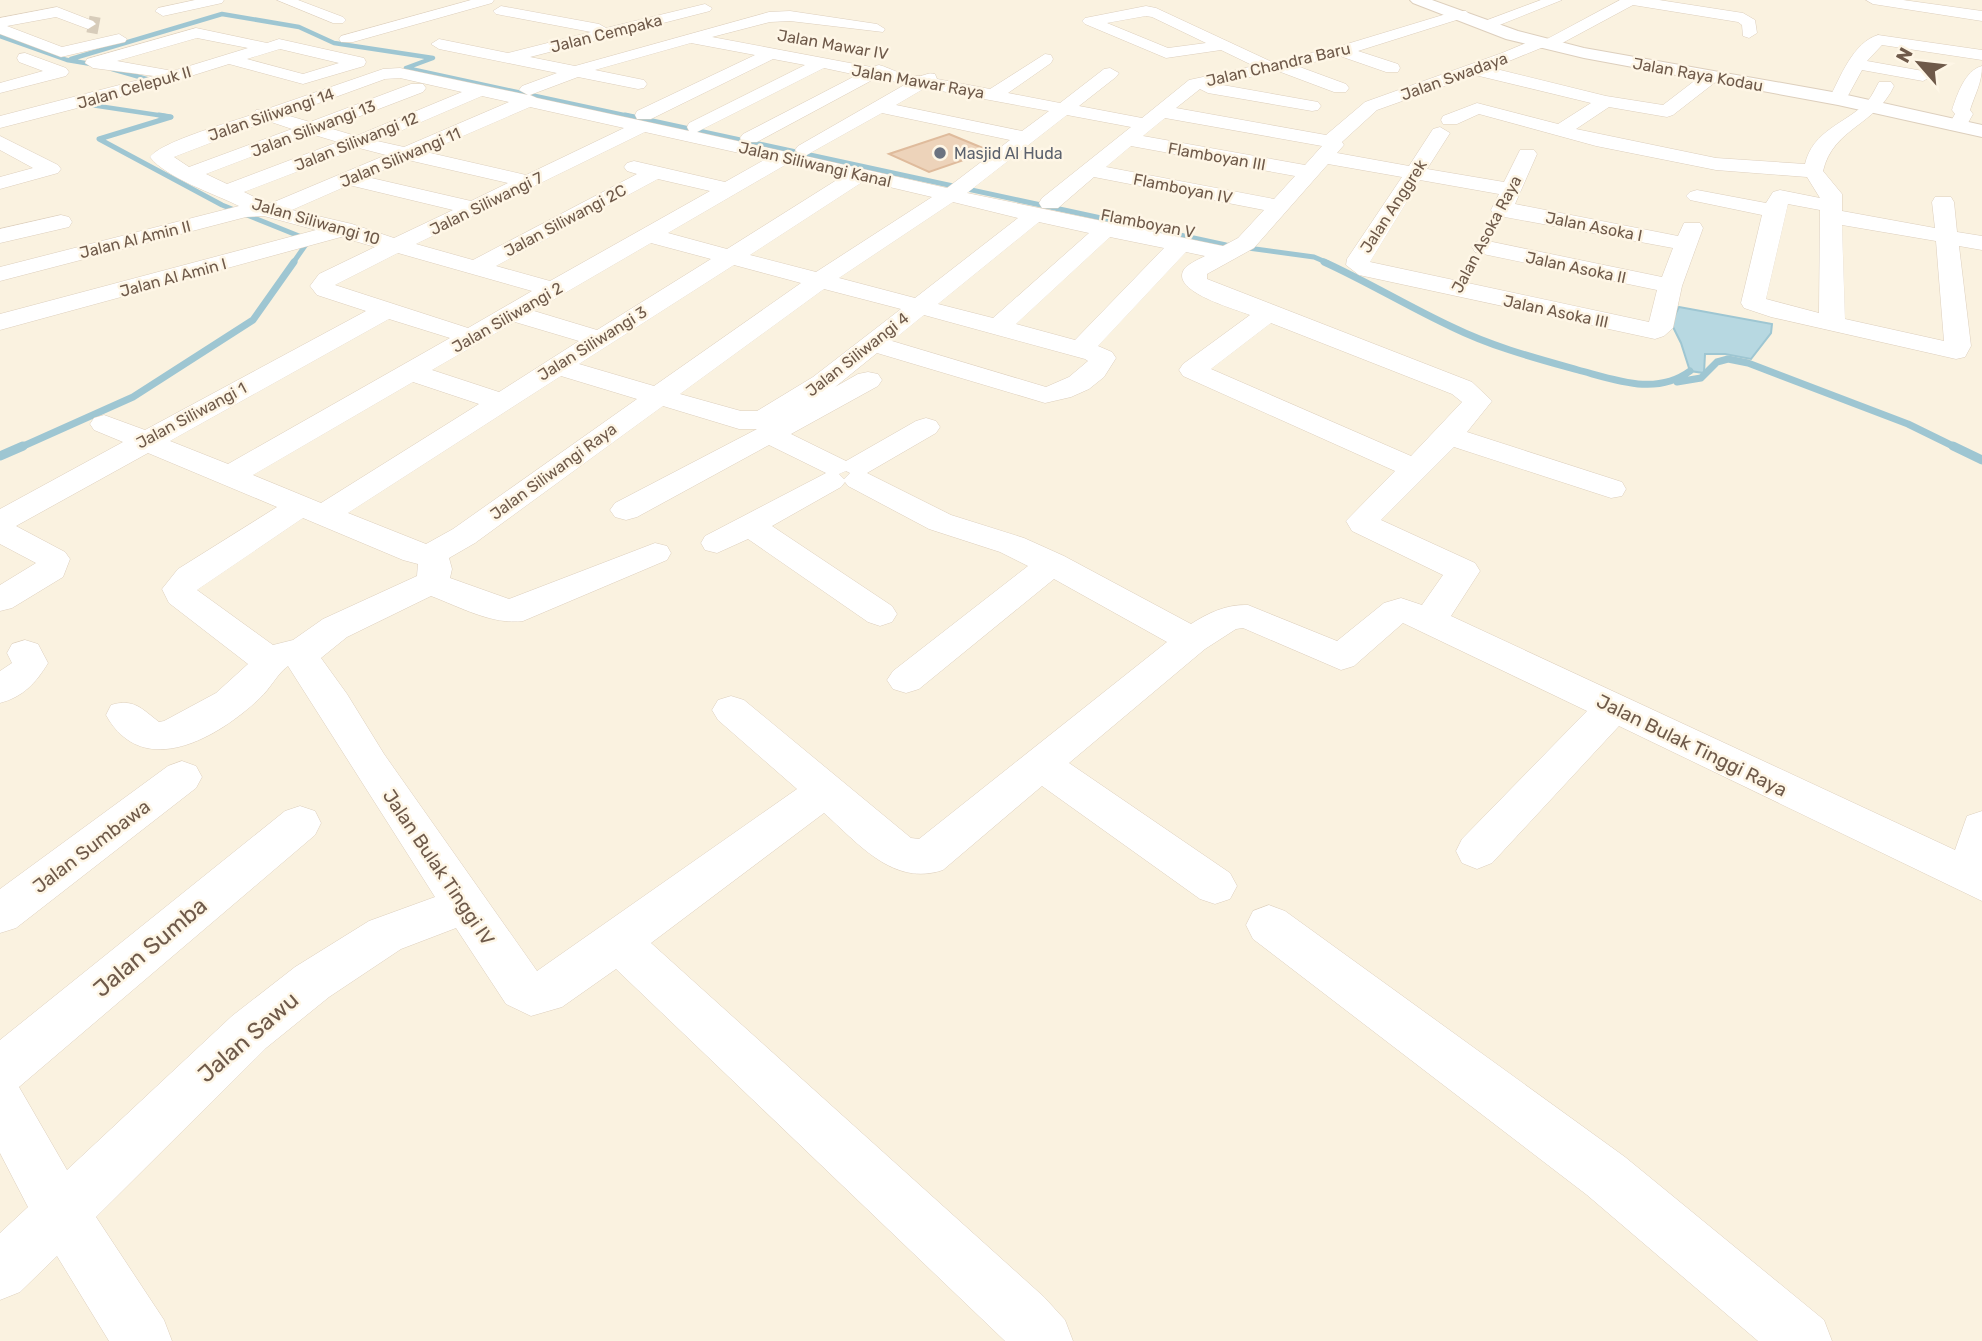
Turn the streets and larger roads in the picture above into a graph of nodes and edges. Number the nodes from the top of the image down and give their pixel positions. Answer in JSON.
{"nodes":[{"id":1,"x":284,"y":0,"type":"edge"},
{"id":2,"x":487,"y":0,"type":"edge"},
{"id":3,"x":530,"y":0,"type":"edge"},
{"id":4,"x":1418,"y":0,"type":"edge"},
{"id":5,"x":1555,"y":0,"type":"edge"},
{"id":6,"x":1873,"y":0,"type":"edge"},
{"id":7,"x":665,"y":1,"type":"edge"},
{"id":8,"x":341,"y":2,"type":"dead end"},
{"id":9,"x":1936,"y":4,"type":"edge"},
{"id":10,"x":217,"y":7,"type":"edge"},
{"id":11,"x":75,"y":8,"type":"tunnel mouth"},
{"id":12,"x":705,"y":8,"type":"junction"},
{"id":13,"x":309,"y":10,"type":"junction"},
{"id":14,"x":163,"y":11,"type":"dead end"},
{"id":15,"x":57,"y":12,"type":"junction"},
{"id":16,"x":620,"y":12,"type":"dead end"},
{"id":17,"x":519,"y":14,"type":"junction"},
{"id":18,"x":1461,"y":14,"type":"junction"},
{"id":19,"x":1982,"y":16,"type":"edge"},
{"id":20,"x":662,"y":19,"type":"junction"},
{"id":21,"x":759,"y":19,"type":"junction"},
{"id":22,"x":0,"y":23,"type":"edge"},
{"id":23,"x":1487,"y":25,"type":"junction"},
{"id":24,"x":317,"y":26,"type":"dead end"},
{"id":25,"x":488,"y":26,"type":"dead end"},
{"id":26,"x":734,"y":26,"type":"junction"},
{"id":27,"x":0,"y":29,"type":"edge"},
{"id":28,"x":877,"y":29,"type":"dead end"},
{"id":29,"x":611,"y":31,"type":"junction"},
{"id":30,"x":1749,"y":33,"type":"dead end"},
{"id":31,"x":466,"y":34,"type":"dead end"},
{"id":32,"x":775,"y":34,"type":"dead end"},
{"id":33,"x":128,"y":37,"type":"junction"},
{"id":34,"x":516,"y":37,"type":"dead end"},
{"id":35,"x":231,"y":38,"type":"junction"},
{"id":36,"x":690,"y":38,"type":"junction"},
{"id":37,"x":347,"y":39,"type":"dead end"},
{"id":38,"x":439,"y":44,"type":"joint"},
{"id":39,"x":1543,"y":44,"type":"junction"},
{"id":40,"x":554,"y":45,"type":"junction"},
{"id":41,"x":726,"y":45,"type":"junction"},
{"id":42,"x":1223,"y":45,"type":"junction"},
{"id":43,"x":266,"y":47,"type":"junction"},
{"id":44,"x":9,"y":51,"type":"dead end"},
{"id":45,"x":1341,"y":51,"type":"junction"},
{"id":46,"x":770,"y":54,"type":"junction"},
{"id":47,"x":488,"y":55,"type":"junction"},
{"id":48,"x":1982,"y":55,"type":"edge"},
{"id":49,"x":701,"y":56,"type":"dead end"},
{"id":50,"x":1861,"y":57,"type":"junction"},
{"id":51,"x":507,"y":58,"type":"junction"},
{"id":52,"x":899,"y":59,"type":"dead end"},
{"id":53,"x":1045,"y":59,"type":"dead end"},
{"id":54,"x":228,"y":60,"type":"junction"},
{"id":55,"x":357,"y":63,"type":"junction"},
{"id":56,"x":820,"y":64,"type":"junction"},
{"id":57,"x":1947,"y":64,"type":"dead end"},
{"id":58,"x":418,"y":66,"type":"dead end"},
{"id":59,"x":135,"y":67,"type":"junction"},
{"id":60,"x":1276,"y":67,"type":"junction"},
{"id":61,"x":1392,"y":68,"type":"dead end"},
{"id":62,"x":1473,"y":69,"type":"junction"},
{"id":63,"x":575,"y":71,"type":"junction"},
{"id":64,"x":942,"y":71,"type":"dead end"},
{"id":65,"x":1982,"y":72,"type":"edge"},
{"id":66,"x":1110,"y":73,"type":"dead end"},
{"id":67,"x":387,"y":74,"type":"junction"},
{"id":68,"x":873,"y":74,"type":"junction"},
{"id":69,"x":176,"y":75,"type":"junction"},
{"id":70,"x":440,"y":76,"type":"junction"},
{"id":71,"x":1712,"y":76,"type":"junction"},
{"id":72,"x":1923,"y":76,"type":"dead end"},
{"id":73,"x":922,"y":82,"type":"junction"},
{"id":74,"x":9,"y":86,"type":"edge"},
{"id":75,"x":213,"y":86,"type":"dead end"},
{"id":76,"x":1193,"y":86,"type":"junction"},
{"id":77,"x":1885,"y":86,"type":"dead end"},
{"id":78,"x":1340,"y":88,"type":"dead end"},
{"id":79,"x":482,"y":90,"type":"junction"},
{"id":80,"x":529,"y":95,"type":"junction"},
{"id":81,"x":993,"y":95,"type":"junction"},
{"id":82,"x":1401,"y":95,"type":"junction"},
{"id":83,"x":606,"y":99,"type":"junction"},
{"id":84,"x":1838,"y":99,"type":"junction"},
{"id":85,"x":1606,"y":101,"type":"junction"},
{"id":86,"x":64,"y":106,"type":"junction"},
{"id":87,"x":235,"y":106,"type":"dead end"},
{"id":88,"x":1312,"y":106,"type":"dead end"},
{"id":89,"x":879,"y":107,"type":"junction"},
{"id":90,"x":1871,"y":107,"type":"junction"},
{"id":91,"x":1066,"y":109,"type":"junction"},
{"id":92,"x":269,"y":116,"type":"junction"},
{"id":93,"x":1152,"y":117,"type":"junction"},
{"id":94,"x":644,"y":120,"type":"junction"},
{"id":95,"x":1452,"y":121,"type":"junction"},
{"id":96,"x":0,"y":122,"type":"edge"},
{"id":97,"x":1957,"y":126,"type":"junction"},
{"id":98,"x":176,"y":127,"type":"dead end"},
{"id":99,"x":696,"y":127,"type":"junction"},
{"id":100,"x":311,"y":130,"type":"junction"},
{"id":101,"x":1560,"y":131,"type":"junction"},
{"id":102,"x":1982,"y":131,"type":"edge"},
{"id":103,"x":210,"y":136,"type":"junction"},
{"id":104,"x":750,"y":138,"type":"junction"},
{"id":105,"x":1027,"y":138,"type":"junction"},
{"id":106,"x":1125,"y":139,"type":"junction"},
{"id":107,"x":0,"y":142,"type":"edge"},
{"id":108,"x":356,"y":142,"type":"junction"},
{"id":109,"x":794,"y":153,"type":"junction"},
{"id":110,"x":1324,"y":153,"type":"junction"},
{"id":111,"x":408,"y":154,"type":"junction"},
{"id":112,"x":1527,"y":154,"type":"dead end"},
{"id":113,"x":583,"y":155,"type":"junction"},
{"id":114,"x":160,"y":157,"type":"joint"},
{"id":115,"x":1088,"y":170,"type":"junction"},
{"id":116,"x":1813,"y":171,"type":"junction"},
{"id":117,"x":656,"y":172,"type":"junction"},
{"id":118,"x":188,"y":173,"type":"junction"},
{"id":119,"x":1415,"y":173,"type":"junction"},
{"id":120,"x":861,"y":174,"type":"junction"},
{"id":121,"x":349,"y":179,"type":"junction"},
{"id":122,"x":530,"y":182,"type":"junction"},
{"id":123,"x":0,"y":183,"type":"edge"},
{"id":124,"x":728,"y":189,"type":"junction"},
{"id":125,"x":956,"y":190,"type":"junction"},
{"id":126,"x":228,"y":191,"type":"junction"},
{"id":127,"x":1697,"y":196,"type":"dead end"},
{"id":128,"x":1507,"y":199,"type":"junction"},
{"id":129,"x":1943,"y":202,"type":"dead end"},
{"id":130,"x":1777,"y":204,"type":"junction"},
{"id":131,"x":1831,"y":205,"type":"junction"},
{"id":132,"x":1278,"y":206,"type":"junction"},
{"id":133,"x":473,"y":208,"type":"junction"},
{"id":134,"x":1042,"y":209,"type":"junction"},
{"id":135,"x":270,"y":210,"type":"junction"},
{"id":136,"x":61,"y":222,"type":"dead end"},
{"id":137,"x":1107,"y":229,"type":"junction"},
{"id":138,"x":335,"y":233,"type":"junction"},
{"id":139,"x":649,"y":235,"type":"junction"},
{"id":140,"x":0,"y":236,"type":"edge"},
{"id":141,"x":1947,"y":236,"type":"junction"},
{"id":142,"x":1982,"y":243,"type":"edge"},
{"id":143,"x":1181,"y":244,"type":"junction"},
{"id":144,"x":399,"y":245,"type":"junction"},
{"id":145,"x":1483,"y":247,"type":"junction"},
{"id":146,"x":1238,"y":248,"type":"junction"},
{"id":147,"x":728,"y":257,"type":"junction"},
{"id":148,"x":475,"y":268,"type":"junction"},
{"id":149,"x":0,"y":274,"type":"edge"},
{"id":150,"x":820,"y":280,"type":"junction"},
{"id":151,"x":1670,"y":286,"type":"junction"},
{"id":152,"x":554,"y":290,"type":"junction"},
{"id":153,"x":1453,"y":298,"type":"junction"},
{"id":154,"x":917,"y":306,"type":"junction"},
{"id":155,"x":384,"y":311,"type":"junction"},
{"id":156,"x":513,"y":313,"type":"junction"},
{"id":157,"x":1269,"y":313,"type":"junction"},
{"id":158,"x":0,"y":321,"type":"edge"},
{"id":159,"x":1832,"y":323,"type":"junction"},
{"id":160,"x":997,"y":328,"type":"junction"},
{"id":161,"x":471,"y":337,"type":"junction"},
{"id":162,"x":599,"y":339,"type":"junction"},
{"id":163,"x":872,"y":342,"type":"junction"},
{"id":164,"x":1081,"y":349,"type":"junction"},
{"id":165,"x":556,"y":366,"type":"junction"},
{"id":166,"x":410,"y":372,"type":"junction"},
{"id":167,"x":868,"y":380,"type":"dead end"},
{"id":168,"x":656,"y":397,"type":"junction"},
{"id":169,"x":499,"y":401,"type":"junction"},
{"id":170,"x":104,"y":424,"type":"dead end"},
{"id":171,"x":926,"y":427,"type":"dead end"},
{"id":172,"x":769,"y":434,"type":"junction"},
{"id":173,"x":1449,"y":436,"type":"junction"},
{"id":174,"x":144,"y":440,"type":"junction"},
{"id":175,"x":1415,"y":469,"type":"junction"},
{"id":176,"x":846,"y":473,"type":"junction"},
{"id":177,"x":229,"y":475,"type":"junction"},
{"id":178,"x":1611,"y":489,"type":"dead end"},
{"id":179,"x":313,"y":510,"type":"junction"},
{"id":180,"x":626,"y":510,"type":"dead end"},
{"id":181,"x":0,"y":522,"type":"edge"},
{"id":182,"x":749,"y":525,"type":"junction"},
{"id":183,"x":0,"y":531,"type":"edge"},
{"id":184,"x":717,"y":543,"type":"dead end"},
{"id":185,"x":655,"y":553,"type":"dead end"},
{"id":186,"x":1052,"y":564,"type":"junction"},
{"id":187,"x":430,"y":569,"type":"junction"},
{"id":188,"x":0,"y":600,"type":"edge"},
{"id":189,"x":880,"y":614,"type":"dead end"},
{"id":190,"x":1416,"y":615,"type":"junction"},
{"id":191,"x":1192,"y":640,"type":"junction"},
{"id":192,"x":25,"y":653,"type":"dead end"},
{"id":193,"x":289,"y":653,"type":"junction"},
{"id":194,"x":906,"y":680,"type":"dead end"},
{"id":195,"x":0,"y":691,"type":"edge"},
{"id":196,"x":1614,"y":706,"type":"junction"},
{"id":197,"x":731,"y":710,"type":"dead end"},
{"id":198,"x":125,"y":715,"type":"dead end"},
{"id":199,"x":1041,"y":764,"type":"junction"},
{"id":200,"x":182,"y":777,"type":"dead end"},
{"id":201,"x":825,"y":790,"type":"junction"},
{"id":202,"x":300,"y":823,"type":"dead end"},
{"id":203,"x":1982,"y":828,"type":"edge"},
{"id":204,"x":1477,"y":851,"type":"dead end"},
{"id":205,"x":1976,"y":880,"type":"edge"},
{"id":206,"x":1215,"y":886,"type":"dead end"},
{"id":207,"x":465,"y":905,"type":"junction"},
{"id":208,"x":0,"y":914,"type":"edge"},
{"id":209,"x":1269,"y":925,"type":"dead end"},
{"id":210,"x":618,"y":942,"type":"junction"},
{"id":211,"x":0,"y":1071,"type":"edge"},
{"id":212,"x":0,"y":1102,"type":"edge"},
{"id":213,"x":61,"y":1212,"type":"junction"},
{"id":214,"x":0,"y":1272,"type":"edge"},
{"id":215,"x":143,"y":1341,"type":"edge"},
{"id":216,"x":1044,"y":1341,"type":"edge"},
{"id":217,"x":1803,"y":1341,"type":"edge"}],
"edges":[{"from":1,"to":13,"type":"street"},
{"from":2,"to":37,"type":"street"},
{"from":3,"to":17,"type":"street"},
{"from":4,"to":18,"type":"street","name":"Jalan Raya Kodau"},
{"from":5,"to":23,"type":"street"},
{"from":6,"to":9,"type":"street"},
{"from":7,"to":12,"type":"street"},
{"from":8,"to":13,"type":"street"},
{"from":9,"to":19,"type":"street"},
{"from":10,"to":14,"type":"street"},
{"from":10,"to":33,"type":"street"},
{"from":11,"to":15,"type":"street"},
{"from":12,"to":20,"type":"street","name":"Jalan Cempaka"},
{"from":12,"to":21,"type":"street"},
{"from":13,"to":24,"type":"street"},
{"from":15,"to":22,"type":"street"},
{"from":15,"to":33,"type":"street"},
{"from":16,"to":20,"type":"street"},
{"from":17,"to":25,"type":"street"},
{"from":17,"to":29,"type":"street"},
{"from":18,"to":23,"type":"street","name":"Jalan Raya Kodau"},
{"from":18,"to":45,"type":"street","name":"Jalan Chandra Baru"},
{"from":20,"to":29,"type":"street","name":"Jalan Cempaka"},
{"from":21,"to":26,"type":"street","name":"Jalan Siliwangi 11"},
{"from":21,"to":28,"type":"street"},
{"from":23,"to":39,"type":"street","name":"Jalan Raya Kodau"},
{"from":26,"to":32,"type":"street","name":"Jalan Mawar IV"},
{"from":26,"to":36,"type":"street","name":"Jalan Siliwangi 11"},
{"from":27,"to":33,"type":"street"},
{"from":29,"to":40,"type":"street","name":"Jalan Cempaka"},
{"from":30,"to":39,"type":"street","name":"Jalan Swadaya"},
{"from":31,"to":38,"type":"street"},
{"from":34,"to":40,"type":"street"},
{"from":35,"to":43,"type":"street"},
{"from":35,"to":59,"type":"street"},
{"from":35,"to":59,"type":"street"},
{"from":36,"to":41,"type":"street","name":"Jalan Mawar Raya"},
{"from":36,"to":63,"type":"street","name":"Jalan Siliwangi 11"},
{"from":38,"to":47,"type":"street"},
{"from":39,"to":62,"type":"street","name":"Jalan Swadaya"},
{"from":39,"to":71,"type":"street","name":"Jalan Raya Kodau"},
{"from":40,"to":51,"type":"street","name":"Jalan Cempaka"},
{"from":41,"to":46,"type":"street","name":"Jalan Mawar Raya"},
{"from":41,"to":49,"type":"street"},
{"from":42,"to":42,"type":"street"},
{"from":42,"to":60,"type":"street"},
{"from":43,"to":54,"type":"street","name":"Jalan Celepuk II"},
{"from":43,"to":55,"type":"street","name":"Jalan Siliwangi Kanal"},
{"from":44,"to":74,"type":"street"},
{"from":45,"to":60,"type":"street","name":"Jalan Chandra Baru"},
{"from":45,"to":61,"type":"street"},
{"from":46,"to":56,"type":"street","name":"Jalan Mawar Raya"},
{"from":46,"to":94,"type":"street","name":"Jalan Siliwangi 7"},
{"from":47,"to":51,"type":"street"},
{"from":47,"to":70,"type":"street"},
{"from":48,"to":50,"type":"street"},
{"from":50,"to":57,"type":"street"},
{"from":50,"to":72,"type":"street"},
{"from":50,"to":84,"type":"street"},
{"from":51,"to":63,"type":"street"},
{"from":52,"to":68,"type":"street","name":"Jalan Mawar IV"},
{"from":53,"to":81,"type":"street"},
{"from":54,"to":55,"type":"street"},
{"from":54,"to":69,"type":"street","name":"Jalan Celepuk II"},
{"from":55,"to":67,"type":"street","name":"Jalan Siliwangi Kanal"},
{"from":56,"to":68,"type":"street","name":"Jalan Mawar Raya"},
{"from":56,"to":99,"type":"street"},
{"from":58,"to":70,"type":"street"},
{"from":59,"to":69,"type":"street"},
{"from":60,"to":76,"type":"street","name":"Jalan Chandra Baru"},
{"from":60,"to":78,"type":"street"},
{"from":62,"to":82,"type":"street","name":"Jalan Swadaya"},
{"from":62,"to":85,"type":"street"},
{"from":63,"to":80,"type":"street","name":"Jalan Siliwangi 11"},
{"from":63,"to":83,"type":"street"},
{"from":64,"to":73,"type":"street","name":"Jalan Siliwangi 2"},
{"from":65,"to":97,"type":"street"},
{"from":66,"to":91,"type":"street","name":"Jalan Siliwangi Raya"},
{"from":67,"to":70,"type":"street","name":"Jalan Siliwangi Kanal"},
{"from":67,"to":92,"type":"street","name":"Jalan Siliwangi 14"},
{"from":68,"to":73,"type":"street","name":"Jalan Mawar Raya"},
{"from":68,"to":104,"type":"street","name":"Jalan Mawar IV"},
{"from":69,"to":75,"type":"street"},
{"from":69,"to":86,"type":"street","name":"Jalan Celepuk II"},
{"from":70,"to":79,"type":"street","name":"Jalan Siliwangi Kanal"},
{"from":70,"to":80,"type":"street"},
{"from":70,"to":100,"type":"street","name":"Jalan Siliwangi 13"},
{"from":71,"to":84,"type":"street","name":"Jalan Raya Kodau"},
{"from":71,"to":85,"type":"street"},
{"from":73,"to":81,"type":"street","name":"Jalan Mawar Raya"},
{"from":73,"to":89,"type":"street","name":"Jalan Siliwangi 2"},
{"from":74,"to":86,"type":"street"},
{"from":76,"to":88,"type":"street"},
{"from":76,"to":93,"type":"street","name":"Jalan Chandra Baru"},
{"from":77,"to":90,"type":"street"},
{"from":79,"to":80,"type":"street","name":"Jalan Siliwangi Kanal"},
{"from":79,"to":108,"type":"street","name":"Jalan Siliwangi 12"},
{"from":80,"to":83,"type":"street"},
{"from":80,"to":94,"type":"street","name":"Jalan Siliwangi Kanal"},
{"from":80,"to":111,"type":"street","name":"Jalan Siliwangi 11"},
{"from":81,"to":91,"type":"street","name":"Jalan Mawar Raya"},
{"from":82,"to":95,"type":"street"},
{"from":82,"to":110,"type":"street","name":"Jalan Swadaya"},
{"from":83,"to":94,"type":"street"},
{"from":84,"to":90,"type":"street","name":"Jalan Raya Kodau"},
{"from":85,"to":101,"type":"street"},
{"from":86,"to":96,"type":"street","name":"Jalan Celepuk II"},
{"from":87,"to":92,"type":"street"},
{"from":89,"to":105,"type":"street"},
{"from":89,"to":109,"type":"street","name":"Jalan Siliwangi 2"},
{"from":90,"to":97,"type":"street","name":"Jalan Raya Kodau"},
{"from":90,"to":116,"type":"street"},
{"from":91,"to":93,"type":"street","name":"Jalan Mawar Raya"},
{"from":91,"to":105,"type":"street","name":"Jalan Siliwangi Raya"},
{"from":92,"to":100,"type":"street"},
{"from":92,"to":103,"type":"street","name":"Jalan Siliwangi 14"},
{"from":93,"to":106,"type":"street","name":"Jalan Chandra Baru"},
{"from":93,"to":110,"type":"street","name":"Jalan Mawar Raya"},
{"from":94,"to":99,"type":"street"},
{"from":94,"to":109,"type":"street","name":"Jalan Siliwangi Kanal"},
{"from":94,"to":113,"type":"street","name":"Jalan Siliwangi 7"},
{"from":95,"to":101,"type":"street"},
{"from":95,"to":119,"type":"street","name":"Jalan Anggrek"},
{"from":97,"to":102,"type":"street","name":"Jalan Raya Kodau"},
{"from":98,"to":103,"type":"street"},
{"from":99,"to":104,"type":"street"},
{"from":100,"to":108,"type":"street"},
{"from":100,"to":118,"type":"street","name":"Jalan Siliwangi 13"},
{"from":101,"to":116,"type":"street"},
{"from":103,"to":114,"type":"street","name":"Jalan Siliwangi 14"},
{"from":104,"to":109,"type":"street"},
{"from":105,"to":125,"type":"street","name":"Jalan Siliwangi Raya"},
{"from":106,"to":110,"type":"street","name":"Flamboyan III"},
{"from":106,"to":115,"type":"street","name":"Jalan Chandra Baru"},
{"from":107,"to":123,"type":"street"},
{"from":108,"to":111,"type":"street"},
{"from":108,"to":126,"type":"street","name":"Jalan Siliwangi 12"},
{"from":109,"to":120,"type":"street","name":"Jalan Siliwangi Kanal"},
{"from":109,"to":124,"type":"street","name":"Jalan Siliwangi 2"},
{"from":109,"to":125,"type":"street"},
{"from":110,"to":119,"type":"street","name":"Jalan Asoka I"},
{"from":110,"to":132,"type":"street","name":"Jalan Swadaya"},
{"from":111,"to":121,"type":"street","name":"Jalan Siliwangi 11"},
{"from":111,"to":122,"type":"street"},
{"from":112,"to":128,"type":"street","name":"Jalan Asoka Raya"},
{"from":113,"to":117,"type":"street"},
{"from":113,"to":122,"type":"street","name":"Jalan Siliwangi 7"},
{"from":114,"to":118,"type":"street","name":"Jalan Siliwangi 10"},
{"from":115,"to":132,"type":"street","name":"Flamboyan IV"},
{"from":115,"to":134,"type":"street","name":"Jalan Chandra Baru"},
{"from":116,"to":131,"type":"street"},
{"from":117,"to":124,"type":"street"},
{"from":117,"to":148,"type":"street","name":"Jalan Siliwangi 2C"},
{"from":118,"to":126,"type":"street","name":"Jalan Siliwangi 10"},
{"from":119,"to":128,"type":"street","name":"Jalan Asoka I"},
{"from":119,"to":153,"type":"street","name":"Jalan Anggrek"},
{"from":120,"to":125,"type":"street","name":"Jalan Siliwangi Kanal"},
{"from":120,"to":147,"type":"street","name":"Jalan Siliwangi 3"},
{"from":121,"to":133,"type":"street"},
{"from":121,"to":135,"type":"street","name":"Jalan Siliwangi 11"},
{"from":122,"to":133,"type":"street","name":"Jalan Siliwangi 7"},
{"from":124,"to":139,"type":"street","name":"Jalan Siliwangi 2"},
{"from":125,"to":134,"type":"street","name":"Jalan Siliwangi Kanal"},
{"from":125,"to":150,"type":"street","name":"Jalan Siliwangi Raya"},
{"from":126,"to":135,"type":"street","name":"Jalan Siliwangi 10"},
{"from":127,"to":130,"type":"street"},
{"from":128,"to":145,"type":"street","name":"Jalan Asoka Raya"},
{"from":128,"to":151,"type":"street","name":"Jalan Asoka I"},
{"from":129,"to":141,"type":"street"},
{"from":130,"to":131,"type":"street"},
{"from":130,"to":159,"type":"street"},
{"from":131,"to":141,"type":"street"},
{"from":131,"to":159,"type":"street"},
{"from":132,"to":146,"type":"street","name":"Jalan Swadaya"},
{"from":133,"to":144,"type":"street","name":"Jalan Siliwangi 7"},
{"from":134,"to":137,"type":"street","name":"Jalan Siliwangi Kanal"},
{"from":134,"to":146,"type":"street","name":"Flamboyan V"},
{"from":134,"to":154,"type":"street","name":"Jalan Siliwangi 4"},
{"from":135,"to":138,"type":"street","name":"Jalan Siliwangi 10"},
{"from":135,"to":149,"type":"street","name":"Jalan Al Amin II"},
{"from":136,"to":140,"type":"street"},
{"from":137,"to":143,"type":"street","name":"Jalan Siliwangi Kanal"},
{"from":137,"to":160,"type":"street"},
{"from":138,"to":144,"type":"street","name":"Jalan Siliwangi 10"},
{"from":138,"to":158,"type":"street","name":"Jalan Al Amin I"},
{"from":139,"to":147,"type":"street"},
{"from":139,"to":152,"type":"street","name":"Jalan Siliwangi 2"},
{"from":141,"to":142,"type":"street"},
{"from":141,"to":159,"type":"street"},
{"from":143,"to":146,"type":"street","name":"Jalan Siliwangi Kanal"},
{"from":143,"to":164,"type":"street"},
{"from":144,"to":148,"type":"street","name":"Jalan Siliwangi 10"},
{"from":144,"to":155,"type":"street","name":"Jalan Siliwangi 7"},
{"from":145,"to":151,"type":"street","name":"Jalan Asoka II"},
{"from":145,"to":153,"type":"street","name":"Jalan Asoka Raya"},
{"from":146,"to":157,"type":"street"},
{"from":147,"to":150,"type":"street"},
{"from":147,"to":162,"type":"street","name":"Jalan Siliwangi 3"},
{"from":148,"to":152,"type":"street","name":"Jalan Siliwangi 10"},
{"from":150,"to":154,"type":"street"},
{"from":150,"to":168,"type":"street","name":"Jalan Siliwangi Raya"},
{"from":151,"to":153,"type":"street","name":"Jalan Asoka III"},
{"from":152,"to":156,"type":"street","name":"Jalan Siliwangi 2"},
{"from":154,"to":160,"type":"street"},
{"from":154,"to":163,"type":"street","name":"Jalan Siliwangi 4"},
{"from":155,"to":161,"type":"street"},
{"from":155,"to":174,"type":"street","name":"Jalan Siliwangi 1"},
{"from":156,"to":161,"type":"street","name":"Jalan Siliwangi 2"},
{"from":156,"to":162,"type":"street"},
{"from":157,"to":173,"type":"street"},
{"from":157,"to":175,"type":"street"},
{"from":160,"to":164,"type":"street"},
{"from":161,"to":166,"type":"street","name":"Jalan Siliwangi 2"},
{"from":162,"to":165,"type":"street","name":"Jalan Siliwangi 3"},
{"from":163,"to":164,"type":"street"},
{"from":163,"to":168,"type":"street","name":"Jalan Siliwangi 4"},
{"from":165,"to":168,"type":"street","name":"Jalan Siliwangi 4"},
{"from":165,"to":169,"type":"street","name":"Jalan Siliwangi 3"},
{"from":166,"to":169,"type":"street"},
{"from":166,"to":177,"type":"street","name":"Jalan Siliwangi 2"},
{"from":167,"to":172,"type":"street"},
{"from":168,"to":187,"type":"street","name":"Jalan Siliwangi Raya"},
{"from":169,"to":179,"type":"street","name":"Jalan Siliwangi 3"},
{"from":170,"to":174,"type":"street"},
{"from":171,"to":176,"type":"street"},
{"from":172,"to":176,"type":"street"},
{"from":172,"to":180,"type":"street"},
{"from":173,"to":175,"type":"street"},
{"from":173,"to":178,"type":"street"},
{"from":174,"to":177,"type":"street"},
{"from":174,"to":181,"type":"street","name":"Jalan Siliwangi 1"},
{"from":175,"to":190,"type":"street"},
{"from":176,"to":182,"type":"street"},
{"from":176,"to":186,"type":"street"},
{"from":177,"to":179,"type":"street"},
{"from":179,"to":187,"type":"street"},
{"from":179,"to":193,"type":"street","name":"Jalan Siliwangi 3"},
{"from":182,"to":184,"type":"street"},
{"from":182,"to":189,"type":"street"},
{"from":183,"to":188,"type":"street"},
{"from":185,"to":187,"type":"street"},
{"from":186,"to":191,"type":"street"},
{"from":186,"to":194,"type":"street"},
{"from":187,"to":193,"type":"street","name":"Jalan Siliwangi Raya"},
{"from":190,"to":191,"type":"street"},
{"from":190,"to":196,"type":"street","name":"Jalan Bulak Tinggi Raya"},
{"from":191,"to":199,"type":"street"},
{"from":192,"to":195,"type":"street"},
{"from":193,"to":198,"type":"street","name":"Jalan Siliwangi Raya"},
{"from":193,"to":207,"type":"street","name":"Jalan Bulak Tinggi IV"},
{"from":196,"to":204,"type":"street"},
{"from":196,"to":205,"type":"street","name":"Jalan Bulak Tinggi Raya"},
{"from":197,"to":201,"type":"street"},
{"from":199,"to":201,"type":"street"},
{"from":199,"to":206,"type":"street"},
{"from":200,"to":208,"type":"street","name":"Jalan Sumbawa"},
{"from":201,"to":210,"type":"street"},
{"from":202,"to":211,"type":"street","name":"Jalan Sumba"},
{"from":203,"to":205,"type":"street"},
{"from":207,"to":210,"type":"street","name":"Jalan Bulak Tinggi IV"},
{"from":207,"to":213,"type":"street","name":"Jalan Sawu"},
{"from":209,"to":217,"type":"street"},
{"from":210,"to":216,"type":"street"},
{"from":212,"to":213,"type":"street"},
{"from":213,"to":214,"type":"street","name":"Jalan Sawu"},
{"from":213,"to":215,"type":"street"}]}
